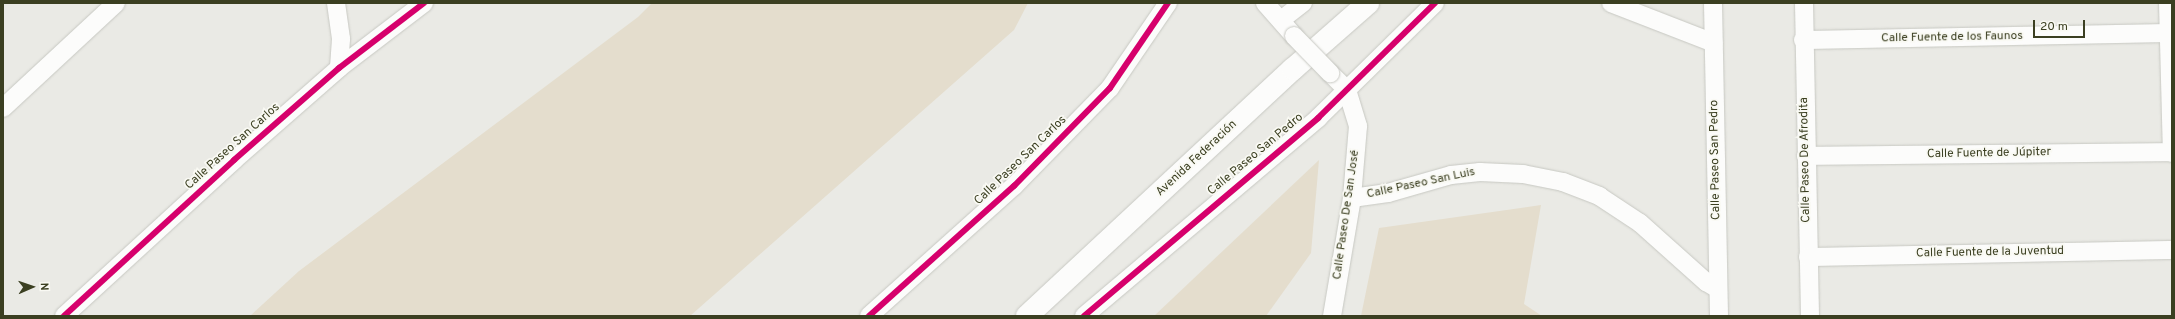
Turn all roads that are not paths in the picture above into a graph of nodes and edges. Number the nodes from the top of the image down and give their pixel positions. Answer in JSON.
{"nodes":[{"id":1,"x":116,"y":3,"type":"edge"},
{"id":2,"x":336,"y":3,"type":"edge"},
{"id":3,"x":424,"y":3,"type":"edge"},
{"id":4,"x":1168,"y":3,"type":"edge"},
{"id":5,"x":1265,"y":3,"type":"edge"},
{"id":6,"x":1304,"y":3,"type":"edge"},
{"id":7,"x":1368,"y":3,"type":"edge"},
{"id":8,"x":1435,"y":3,"type":"edge"},
{"id":9,"x":1611,"y":3,"type":"edge"},
{"id":10,"x":1713,"y":3,"type":"edge"},
{"id":11,"x":1804,"y":3,"type":"edge"},
{"id":12,"x":2168,"y":3,"type":"edge"},
{"id":13,"x":1281,"y":20,"type":"junction"},
{"id":14,"x":2170,"y":33,"type":"edge"},
{"id":15,"x":1803,"y":40,"type":"junction"},
{"id":16,"x":1714,"y":43,"type":"junction"},
{"id":17,"x":339,"y":68,"type":"junction"},
{"id":18,"x":1347,"y":90,"type":"junction"},
{"id":19,"x":3,"y":108,"type":"edge"},
{"id":20,"x":2172,"y":152,"type":"edge"},
{"id":21,"x":1806,"y":156,"type":"junction"},
{"id":22,"x":1352,"y":198,"type":"junction"},
{"id":23,"x":2172,"y":250,"type":"edge"},
{"id":24,"x":1808,"y":257,"type":"junction"},
{"id":25,"x":1718,"y":289,"type":"junction"},
{"id":26,"x":64,"y":316,"type":"edge"},
{"id":27,"x":869,"y":316,"type":"edge"},
{"id":28,"x":1027,"y":316,"type":"edge"},
{"id":29,"x":1084,"y":316,"type":"edge"},
{"id":30,"x":1332,"y":316,"type":"edge"},
{"id":31,"x":1719,"y":316,"type":"edge"},
{"id":32,"x":1810,"y":316,"type":"edge"}],
"edges":[{"from":1,"to":19,"type":"street"},
{"from":2,"to":17,"type":"street"},
{"from":3,"to":17,"type":"street","name":"Calle Paseo San Carlos"},
{"from":4,"to":27,"type":"street","name":"Calle Paseo San Carlos"},
{"from":5,"to":13,"type":"street"},
{"from":6,"to":13,"type":"street"},
{"from":7,"to":28,"type":"main road","name":"Avenida Federación"},
{"from":8,"to":18,"type":"street","name":"Calle Paseo San Pedro"},
{"from":9,"to":16,"type":"street"},
{"from":10,"to":16,"type":"street","name":"Calle Paseo San Pedro"},
{"from":11,"to":15,"type":"street","name":"Calle Paseo De Afrodita"},
{"from":12,"to":14,"type":"street"},
{"from":13,"to":18,"type":"street","bridge":true},
{"from":14,"to":15,"type":"street","name":"Calle Fuente de los Faunos"},
{"from":14,"to":20,"type":"street"},
{"from":15,"to":21,"type":"street","name":"Calle Paseo De Afrodita"},
{"from":16,"to":25,"type":"street","name":"Calle Paseo San Pedro"},
{"from":17,"to":26,"type":"street","name":"Calle Paseo San Carlos"},
{"from":18,"to":22,"type":"street","name":"Calle Paseo De San José"},
{"from":18,"to":29,"type":"street","name":"Calle Paseo San Pedro"},
{"from":20,"to":21,"type":"street","name":"Calle Fuente de Júpiter"},
{"from":21,"to":24,"type":"street","name":"Calle Paseo De Afrodita"},
{"from":22,"to":25,"type":"street","name":"Calle Paseo San Luis"},
{"from":22,"to":30,"type":"street","name":"Calle Paseo De San José"},
{"from":23,"to":24,"type":"street","name":"Calle Fuente de la Juventud"},
{"from":24,"to":32,"type":"street","name":"Calle Paseo De Afrodita"},
{"from":25,"to":31,"type":"street","name":"Calle Paseo San Pedro"}]}
